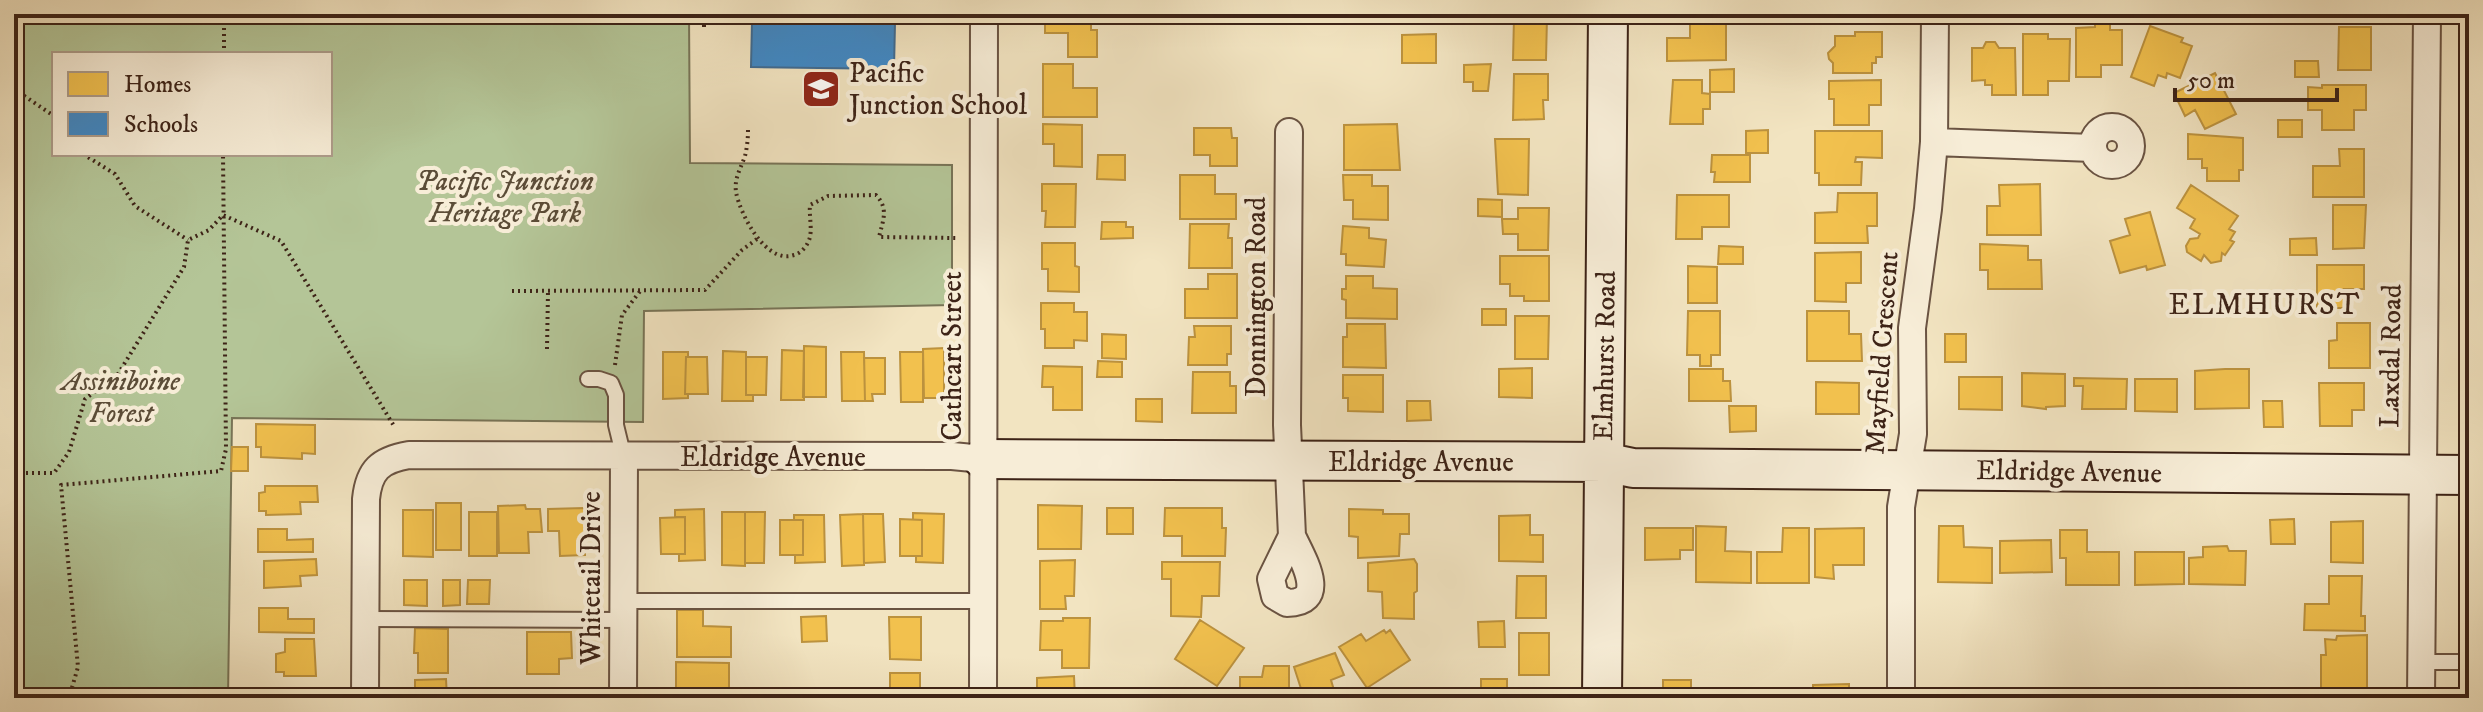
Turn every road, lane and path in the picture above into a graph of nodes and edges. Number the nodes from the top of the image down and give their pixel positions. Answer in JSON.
{"nodes":[{"id":1,"x":224,"y":14,"type":"edge"},
{"id":2,"x":704,"y":14,"type":"edge"},
{"id":3,"x":984,"y":14,"type":"edge"},
{"id":4,"x":1608,"y":14,"type":"edge"},
{"id":5,"x":1935,"y":14,"type":"edge"},
{"id":6,"x":2427,"y":14,"type":"edge"},
{"id":7,"x":704,"y":27,"type":"dead end"},
{"id":8,"x":224,"y":52,"type":"edge"},
{"id":9,"x":14,"y":89,"type":"edge"},
{"id":10,"x":52,"y":115,"type":"edge"},
{"id":11,"x":748,"y":130,"type":"dead end"},
{"id":12,"x":1289,"y":132,"type":"dead end"},
{"id":13,"x":1934,"y":142,"type":"junction"},
{"id":14,"x":2093,"y":148,"type":"dead end"},
{"id":15,"x":86,"y":156,"type":"edge"},
{"id":16,"x":223,"y":156,"type":"edge"},
{"id":17,"x":223,"y":215,"type":"junction"},
{"id":18,"x":956,"y":238,"type":"dead end"},
{"id":19,"x":757,"y":239,"type":"junction"},
{"id":20,"x":188,"y":240,"type":"junction"},
{"id":21,"x":641,"y":290,"type":"junction"},
{"id":22,"x":512,"y":291,"type":"dead end"},
{"id":23,"x":548,"y":291,"type":"junction"},
{"id":24,"x":547,"y":349,"type":"dead end"},
{"id":25,"x":588,"y":379,"type":"dead end"},
{"id":26,"x":611,"y":383,"type":"junction"},
{"id":27,"x":394,"y":426,"type":"dead end"},
{"id":28,"x":624,"y":458,"type":"junction"},
{"id":29,"x":983,"y":459,"type":"junction"},
{"id":30,"x":1288,"y":462,"type":"junction"},
{"id":31,"x":1604,"y":462,"type":"junction"},
{"id":32,"x":1906,"y":470,"type":"junction"},
{"id":33,"x":14,"y":473,"type":"edge"},
{"id":34,"x":54,"y":473,"type":"junction"},
{"id":35,"x":2422,"y":475,"type":"junction"},
{"id":36,"x":2469,"y":475,"type":"edge"},
{"id":37,"x":61,"y":485,"type":"junction"},
{"id":38,"x":1292,"y":536,"type":"dead end"},
{"id":39,"x":983,"y":601,"type":"junction"},
{"id":40,"x":623,"y":610,"type":"junction"},
{"id":41,"x":366,"y":619,"type":"junction"},
{"id":42,"x":2421,"y":662,"type":"junction"},
{"id":43,"x":2469,"y":662,"type":"edge"},
{"id":44,"x":66,"y":698,"type":"edge"},
{"id":45,"x":365,"y":698,"type":"edge"},
{"id":46,"x":623,"y":698,"type":"edge"},
{"id":47,"x":983,"y":698,"type":"edge"},
{"id":48,"x":1602,"y":698,"type":"edge"},
{"id":49,"x":1901,"y":698,"type":"edge"},
{"id":50,"x":2421,"y":698,"type":"edge"}],
"edges":[{"from":1,"to":8,"type":"path"},
{"from":2,"to":7,"type":"path"},
{"from":3,"to":29,"type":"street","name":"Cathcart Street"},
{"from":4,"to":31,"type":"street","name":"Elmhurst Road"},
{"from":5,"to":13,"type":"street","name":"Mayfield Crescent"},
{"from":6,"to":35,"type":"street","name":"Laxdal Road"},
{"from":9,"to":10,"type":"path"},
{"from":11,"to":19,"type":"path"},
{"from":12,"to":30,"type":"street","name":"Donnington Road"},
{"from":13,"to":14,"type":"street"},
{"from":13,"to":32,"type":"street","name":"Mayfield Crescent"},
{"from":15,"to":20,"type":"path"},
{"from":16,"to":17,"type":"path"},
{"from":17,"to":20,"type":"path"},
{"from":17,"to":27,"type":"path"},
{"from":17,"to":37,"type":"path"},
{"from":18,"to":19,"type":"path"},
{"from":19,"to":21,"type":"path"},
{"from":20,"to":34,"type":"path"},
{"from":21,"to":23,"type":"path"},
{"from":21,"to":26,"type":"path"},
{"from":22,"to":23,"type":"path"},
{"from":23,"to":24,"type":"path"},
{"from":25,"to":26,"type":"lane"},
{"from":26,"to":28,"type":"lane"},
{"from":28,"to":29,"type":"street","name":"Eldridge Avenue"},
{"from":28,"to":40,"type":"street","name":"Whitetail Drive"},
{"from":28,"to":41,"type":"street","name":"Eldridge Avenue"},
{"from":29,"to":30,"type":"street","name":"Eldridge Avenue"},
{"from":29,"to":39,"type":"street","name":"Cathcart Street"},
{"from":30,"to":31,"type":"street","name":"Eldridge Avenue"},
{"from":30,"to":38,"type":"street","name":"Donnington Road"},
{"from":31,"to":32,"type":"street","name":"Eldridge Avenue"},
{"from":31,"to":48,"type":"street","name":"Elmhurst Road"},
{"from":32,"to":35,"type":"street","name":"Eldridge Avenue"},
{"from":32,"to":49,"type":"street","name":"Mayfield Crescent"},
{"from":33,"to":34,"type":"path"},
{"from":34,"to":37,"type":"path"},
{"from":35,"to":36,"type":"street","name":"Eldridge Avenue"},
{"from":35,"to":42,"type":"street","name":"Laxdal Road"},
{"from":37,"to":44,"type":"path"},
{"from":39,"to":40,"type":"lane"},
{"from":39,"to":47,"type":"street","name":"Cathcart Street"},
{"from":40,"to":41,"type":"lane"},
{"from":40,"to":46,"type":"street","name":"Whitetail Drive"},
{"from":41,"to":45,"type":"street"},
{"from":42,"to":43,"type":"lane"},
{"from":42,"to":50,"type":"street","name":"Laxdal Road"}]}
